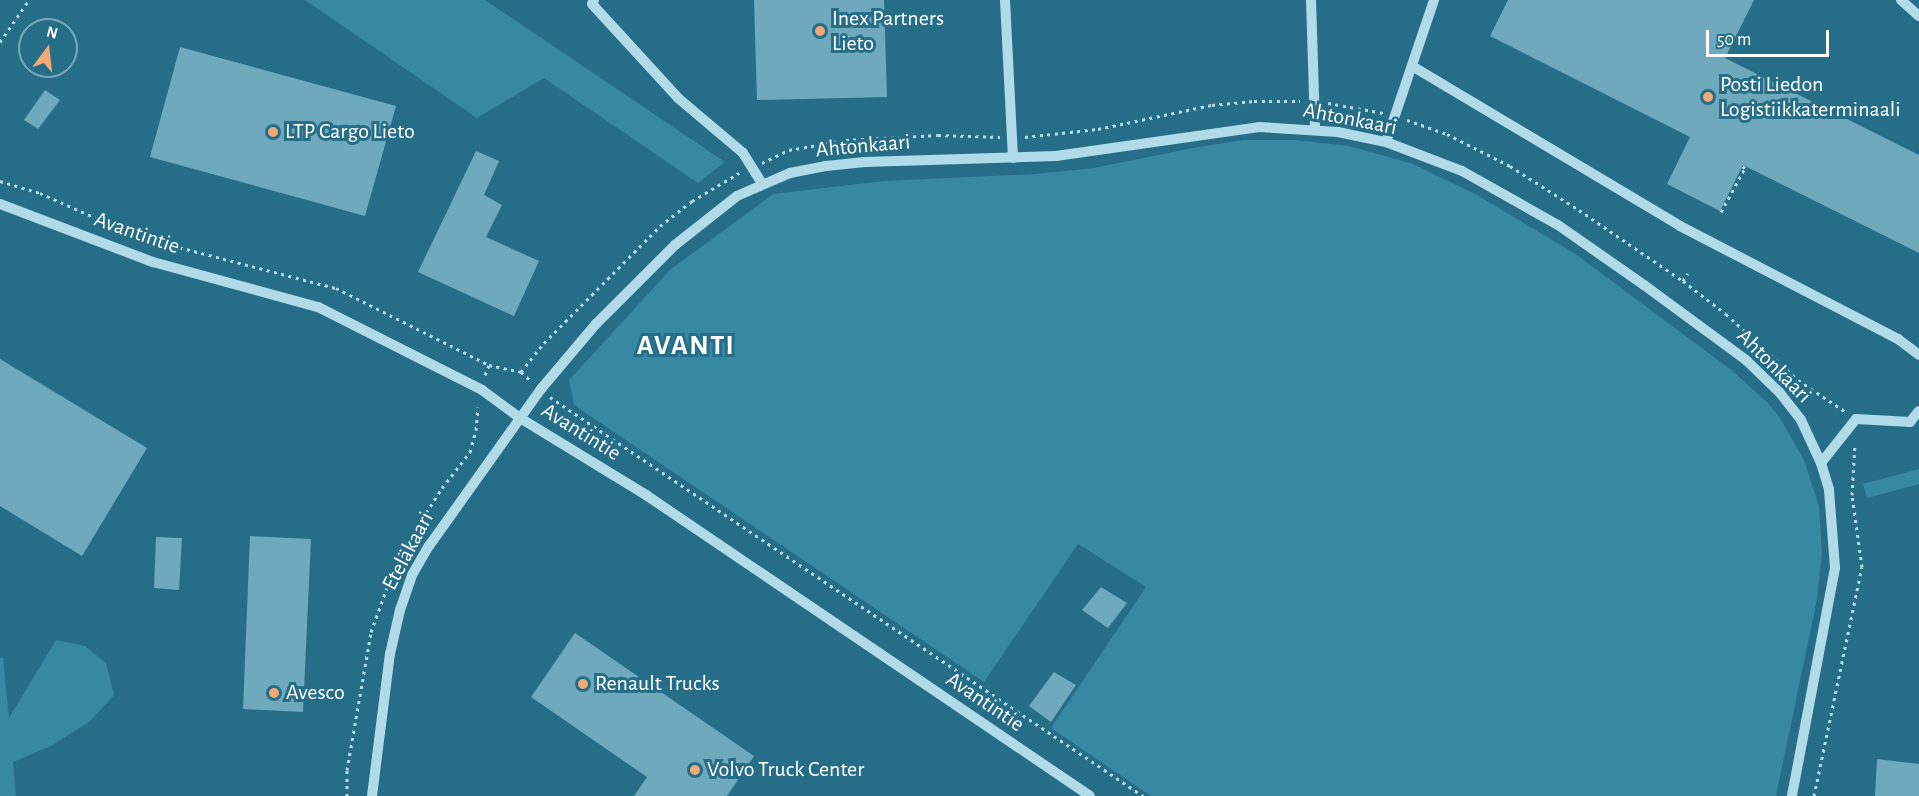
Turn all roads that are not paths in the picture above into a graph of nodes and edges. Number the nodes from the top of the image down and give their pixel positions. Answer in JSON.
{"nodes":[{"id":1,"x":594,"y":0,"type":"edge"},
{"id":2,"x":1005,"y":0,"type":"edge"},
{"id":3,"x":1311,"y":0,"type":"edge"},
{"id":4,"x":1434,"y":0,"type":"edge"},
{"id":5,"x":1901,"y":0,"type":"edge"},
{"id":6,"x":1919,"y":16,"type":"edge"},
{"id":7,"x":1412,"y":66,"type":"junction"},
{"id":8,"x":1315,"y":129,"type":"junction"},
{"id":9,"x":1386,"y":142,"type":"junction"},
{"id":10,"x":1012,"y":158,"type":"junction"},
{"id":11,"x":762,"y":184,"type":"junction"},
{"id":12,"x":0,"y":204,"type":"edge"},
{"id":13,"x":1919,"y":355,"type":"edge"},
{"id":14,"x":1919,"y":411,"type":"edge"},
{"id":15,"x":520,"y":418,"type":"junction"},
{"id":16,"x":1821,"y":463,"type":"junction"},
{"id":17,"x":372,"y":796,"type":"edge"},
{"id":18,"x":1090,"y":796,"type":"edge"},
{"id":19,"x":1792,"y":796,"type":"edge"}],
"edges":[{"from":1,"to":11,"type":"street"},
{"from":2,"to":10,"type":"street"},
{"from":3,"to":8,"type":"street"},
{"from":4,"to":7,"type":"street"},
{"from":5,"to":6,"type":"street"},
{"from":7,"to":9,"type":"street"},
{"from":7,"to":13,"type":"street"},
{"from":8,"to":9,"type":"street","name":"Ahtonkaari"},
{"from":8,"to":10,"type":"street","name":"Ahtonkaari"},
{"from":9,"to":16,"type":"street","name":"Ahtonkaari"},
{"from":10,"to":11,"type":"street","name":"Ahtonkaari"},
{"from":11,"to":15,"type":"street","name":"Ahtonkaari"},
{"from":12,"to":15,"type":"street","name":"Avantintie"},
{"from":14,"to":16,"type":"street"},
{"from":15,"to":17,"type":"street","name":"Eteläkaari"},
{"from":15,"to":18,"type":"street","name":"Avantintie"},
{"from":16,"to":19,"type":"street","name":"Ahtonkaari"}]}
